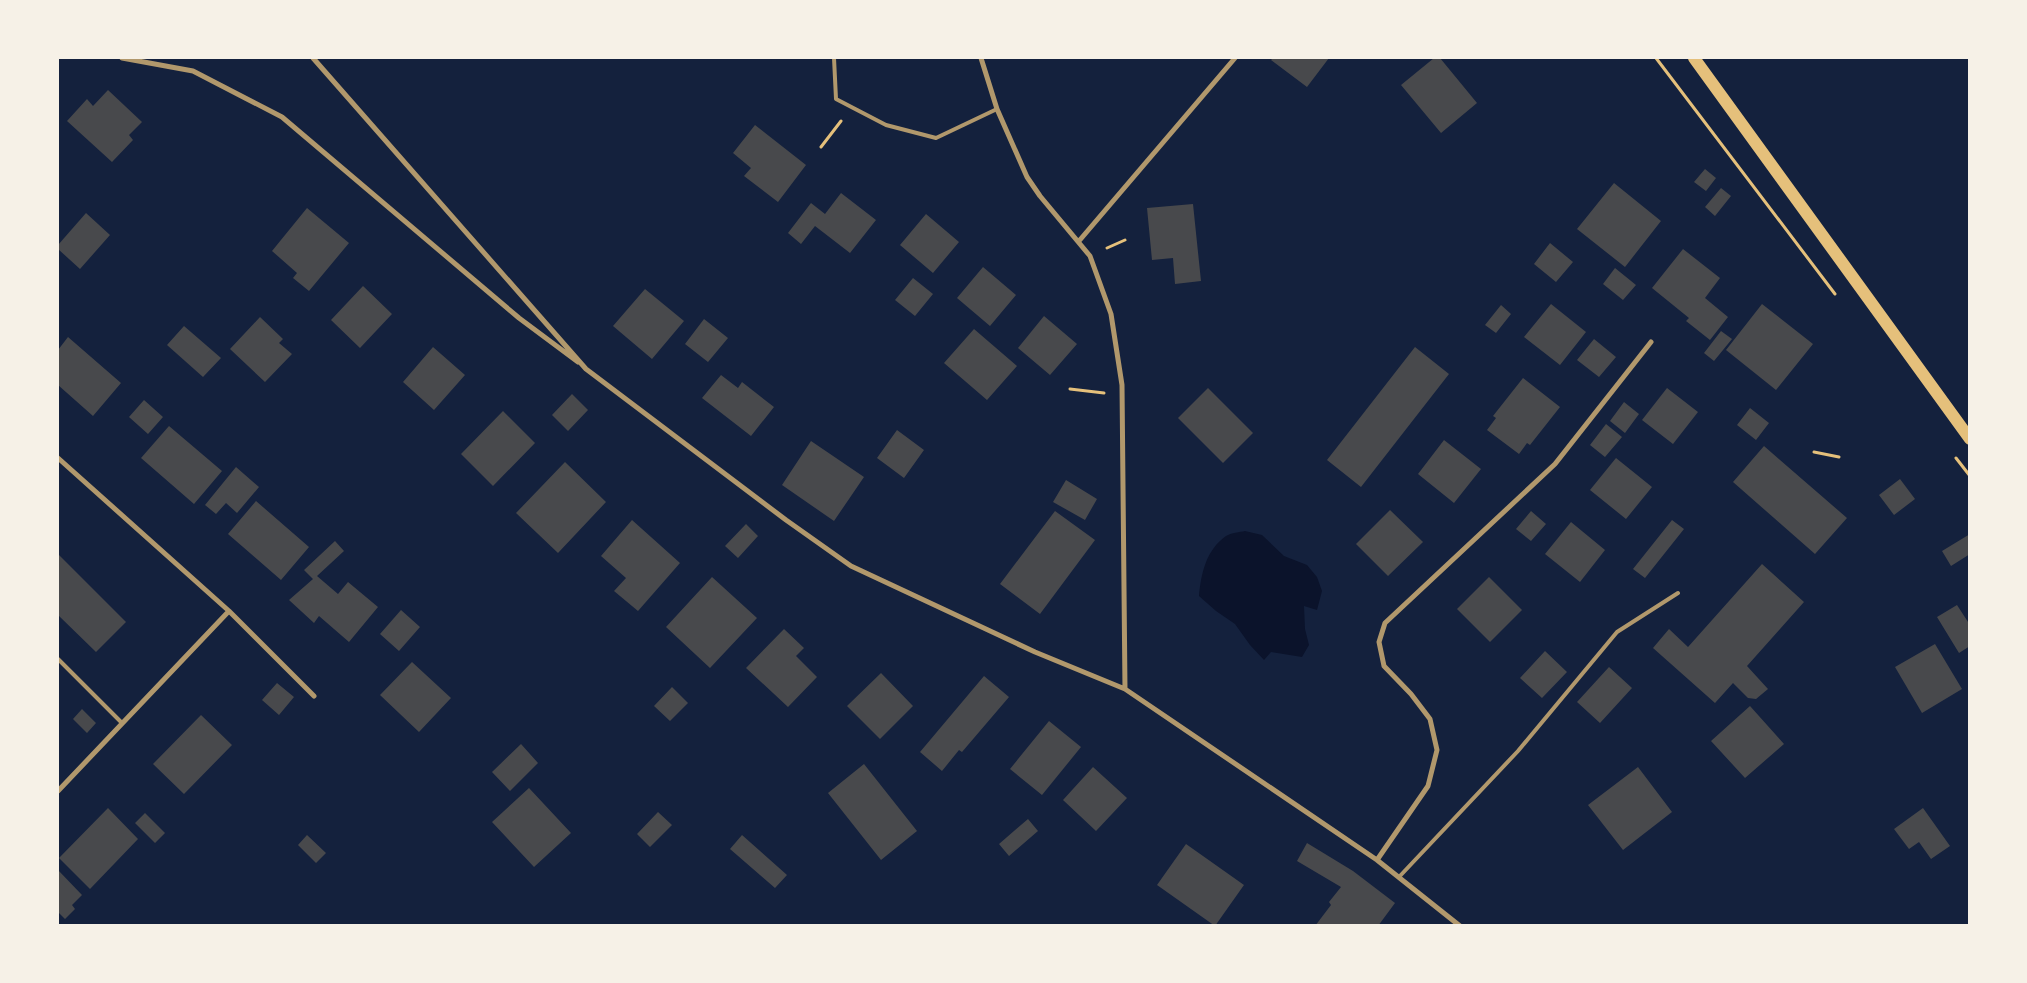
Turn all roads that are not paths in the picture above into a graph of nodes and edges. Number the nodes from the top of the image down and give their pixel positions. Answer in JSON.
{"nodes":[{"id":1,"x":122,"y":58,"type":"edge"},
{"id":2,"x":313,"y":58,"type":"edge"},
{"id":3,"x":834,"y":58,"type":"edge"},
{"id":4,"x":981,"y":58,"type":"edge"},
{"id":5,"x":1235,"y":58,"type":"edge"},
{"id":6,"x":1694,"y":58,"type":"edge"},
{"id":7,"x":997,"y":109,"type":"junction"},
{"id":8,"x":1079,"y":241,"type":"junction"},
{"id":9,"x":1651,"y":342,"type":"dead end"},
{"id":10,"x":586,"y":368,"type":"junction"},
{"id":11,"x":1970,"y":439,"type":"edge"},
{"id":12,"x":58,"y":458,"type":"edge"},
{"id":13,"x":1678,"y":593,"type":"dead end"},
{"id":14,"x":229,"y":611,"type":"junction"},
{"id":15,"x":58,"y":659,"type":"edge"},
{"id":16,"x":1125,"y":689,"type":"junction"},
{"id":17,"x":314,"y":696,"type":"dead end"},
{"id":18,"x":122,"y":723,"type":"junction"},
{"id":19,"x":58,"y":791,"type":"edge"},
{"id":20,"x":1378,"y":860,"type":"junction"},
{"id":21,"x":1399,"y":877,"type":"junction"},
{"id":22,"x":1460,"y":926,"type":"edge"}],
"edges":[{"from":1,"to":10,"type":"street"},
{"from":2,"to":10,"type":"street"},
{"from":3,"to":7,"type":"lane"},
{"from":4,"to":7,"type":"street"},
{"from":5,"to":8,"type":"street"},
{"from":6,"to":11,"type":"main road"},
{"from":7,"to":8,"type":"street"},
{"from":8,"to":16,"type":"street"},
{"from":9,"to":20,"type":"street"},
{"from":10,"to":16,"type":"street"},
{"from":12,"to":14,"type":"street"},
{"from":13,"to":21,"type":"lane"},
{"from":14,"to":17,"type":"street"},
{"from":14,"to":18,"type":"street"},
{"from":15,"to":18,"type":"lane"},
{"from":16,"to":20,"type":"street"},
{"from":18,"to":19,"type":"street"},
{"from":20,"to":21,"type":"street"},
{"from":21,"to":22,"type":"street"}]}
